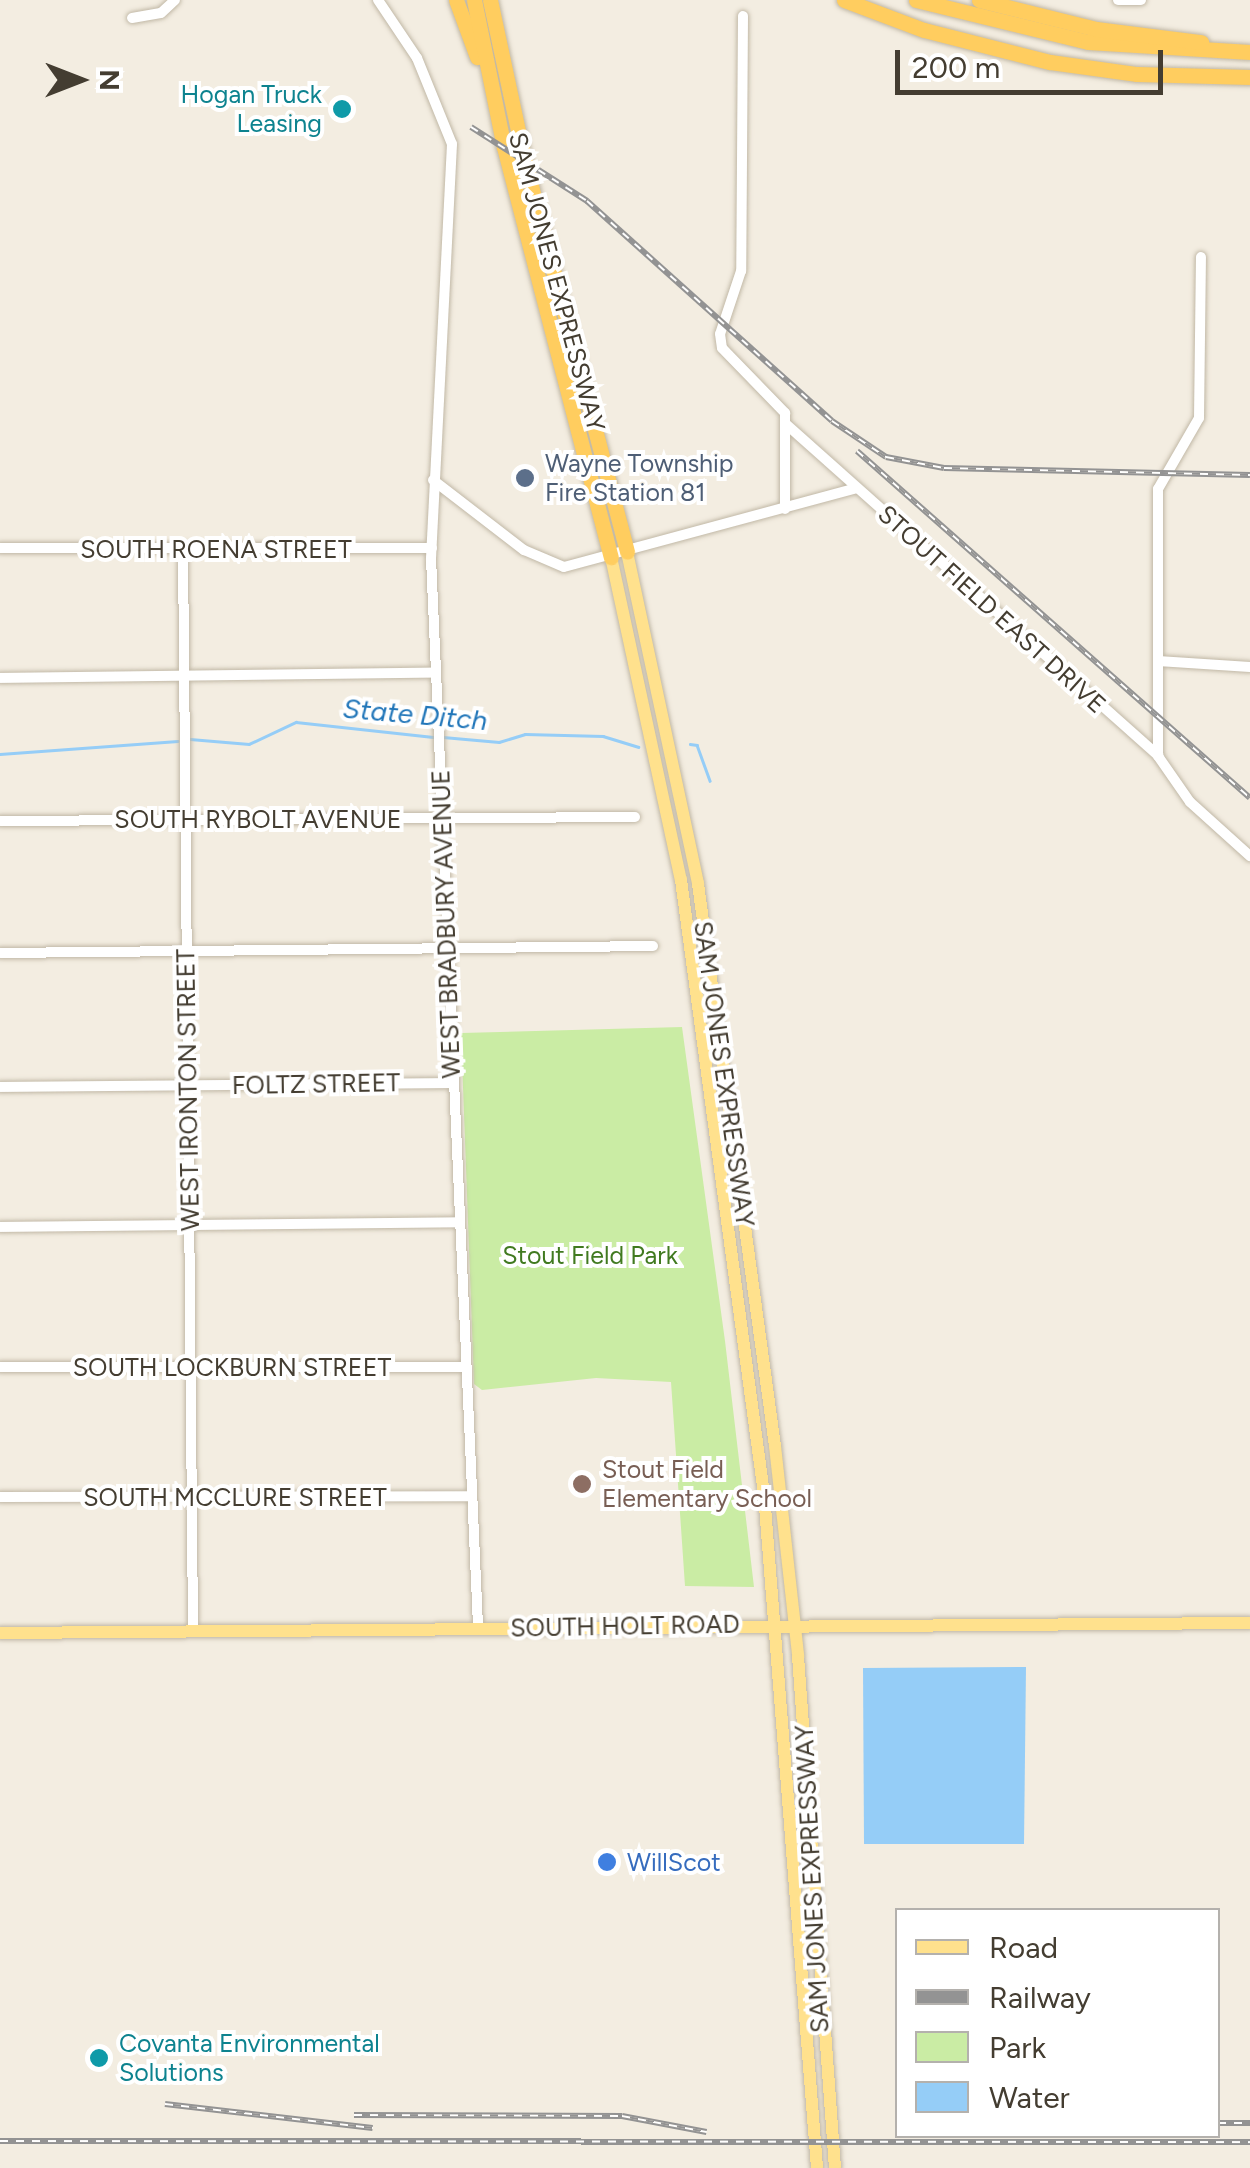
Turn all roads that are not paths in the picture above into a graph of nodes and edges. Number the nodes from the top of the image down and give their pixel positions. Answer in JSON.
{"nodes":[{"id":1,"x":174,"y":0,"type":"edge"},
{"id":2,"x":378,"y":0,"type":"edge"},
{"id":3,"x":456,"y":0,"type":"edge"},
{"id":4,"x":474,"y":0,"type":"edge"},
{"id":5,"x":490,"y":0,"type":"edge"},
{"id":6,"x":844,"y":0,"type":"edge"},
{"id":7,"x":916,"y":0,"type":"edge"},
{"id":8,"x":979,"y":0,"type":"edge"},
{"id":9,"x":1118,"y":0,"type":"edge"},
{"id":10,"x":1141,"y":0,"type":"edge"},
{"id":11,"x":743,"y":16,"type":"dead end"},
{"id":12,"x":132,"y":18,"type":"dead end"},
{"id":13,"x":1250,"y":50,"type":"edge"},
{"id":14,"x":1250,"y":77,"type":"edge"},
{"id":15,"x":496,"y":111,"type":"junction"},
{"id":16,"x":1201,"y":257,"type":"dead end"},
{"id":17,"x":786,"y":424,"type":"junction"},
{"id":18,"x":433,"y":480,"type":"junction"},
{"id":19,"x":856,"y":488,"type":"junction"},
{"id":20,"x":784,"y":510,"type":"junction"},
{"id":21,"x":0,"y":548,"type":"edge"},
{"id":22,"x":432,"y":548,"type":"junction"},
{"id":23,"x":183,"y":549,"type":"junction"},
{"id":24,"x":619,"y":554,"type":"junction"},
{"id":25,"x":1158,"y":661,"type":"junction"},
{"id":26,"x":1250,"y":667,"type":"edge"},
{"id":27,"x":436,"y":674,"type":"junction"},
{"id":28,"x":182,"y":676,"type":"junction"},
{"id":29,"x":0,"y":678,"type":"edge"},
{"id":30,"x":1158,"y":756,"type":"junction"},
{"id":31,"x":635,"y":816,"type":"dead end"},
{"id":32,"x":441,"y":818,"type":"junction"},
{"id":33,"x":185,"y":820,"type":"junction"},
{"id":34,"x":0,"y":821,"type":"edge"},
{"id":35,"x":1250,"y":856,"type":"edge"},
{"id":36,"x":652,"y":946,"type":"dead end"},
{"id":37,"x":446,"y":950,"type":"junction"},
{"id":38,"x":0,"y":953,"type":"edge"},
{"id":39,"x":186,"y":953,"type":"junction"},
{"id":40,"x":452,"y":1082,"type":"junction"},
{"id":41,"x":188,"y":1085,"type":"junction"},
{"id":42,"x":0,"y":1087,"type":"edge"},
{"id":43,"x":458,"y":1222,"type":"junction"},
{"id":44,"x":0,"y":1228,"type":"edge"},
{"id":45,"x":190,"y":1228,"type":"junction"},
{"id":46,"x":0,"y":1367,"type":"edge"},
{"id":47,"x":191,"y":1367,"type":"junction"},
{"id":48,"x":464,"y":1367,"type":"junction"},
{"id":49,"x":192,"y":1496,"type":"junction"},
{"id":50,"x":470,"y":1496,"type":"junction"},
{"id":51,"x":0,"y":1497,"type":"edge"},
{"id":52,"x":1250,"y":1623,"type":"edge"},
{"id":53,"x":778,"y":1625,"type":"junction"},
{"id":54,"x":796,"y":1625,"type":"junction"},
{"id":55,"x":478,"y":1627,"type":"junction"},
{"id":56,"x":193,"y":1630,"type":"junction"},
{"id":57,"x":0,"y":1633,"type":"edge"},
{"id":58,"x":817,"y":2168,"type":"edge"},
{"id":59,"x":835,"y":2168,"type":"edge"}],
"edges":[{"from":1,"to":12,"type":"street"},
{"from":2,"to":18,"type":"street","name":"WEST BRADBURY AVENUE"},
{"from":3,"to":15,"type":"highway"},
{"from":4,"to":15,"type":"highway","name":"SAM JONES EXPRESSWAY"},
{"from":5,"to":24,"type":"highway","name":"SAM JONES EXPRESSWAY"},
{"from":6,"to":14,"type":"highway"},
{"from":7,"to":13,"type":"highway"},
{"from":8,"to":13,"type":"highway"},
{"from":9,"to":10,"type":"street"},
{"from":11,"to":17,"type":"street"},
{"from":15,"to":24,"type":"highway","name":"SAM JONES EXPRESSWAY"},
{"from":16,"to":25,"type":"street"},
{"from":17,"to":19,"type":"street"},
{"from":17,"to":20,"type":"street"},
{"from":18,"to":22,"type":"street","name":"WEST BRADBURY AVENUE"},
{"from":18,"to":24,"type":"street","name":"STOUT FIELD EAST DRIVE"},
{"from":19,"to":20,"type":"street","name":"STOUT FIELD EAST DRIVE"},
{"from":19,"to":30,"type":"street","name":"STOUT FIELD EAST DRIVE"},
{"from":20,"to":24,"type":"street","name":"STOUT FIELD EAST DRIVE"},
{"from":21,"to":23,"type":"street","name":"SOUTH ROENA STREET"},
{"from":22,"to":23,"type":"street","name":"SOUTH ROENA STREET"},
{"from":22,"to":27,"type":"street","name":"WEST BRADBURY AVENUE"},
{"from":23,"to":28,"type":"street","name":"WEST IRONTON STREET"},
{"from":24,"to":53,"type":"main road","name":"SAM JONES EXPRESSWAY"},
{"from":24,"to":54,"type":"main road","name":"SAM JONES EXPRESSWAY"},
{"from":25,"to":26,"type":"street"},
{"from":25,"to":30,"type":"street"},
{"from":27,"to":28,"type":"street"},
{"from":27,"to":32,"type":"street","name":"WEST BRADBURY AVENUE"},
{"from":28,"to":29,"type":"street"},
{"from":28,"to":33,"type":"street","name":"WEST IRONTON STREET"},
{"from":30,"to":35,"type":"street","name":"STOUT FIELD EAST DRIVE"},
{"from":31,"to":32,"type":"street","name":"SOUTH RYBOLT AVENUE"},
{"from":32,"to":33,"type":"street","name":"SOUTH RYBOLT AVENUE"},
{"from":32,"to":37,"type":"street","name":"WEST BRADBURY AVENUE"},
{"from":33,"to":34,"type":"street","name":"SOUTH RYBOLT AVENUE"},
{"from":33,"to":39,"type":"street","name":"WEST IRONTON STREET"},
{"from":36,"to":37,"type":"street"},
{"from":37,"to":39,"type":"street"},
{"from":37,"to":40,"type":"street","name":"WEST BRADBURY AVENUE"},
{"from":38,"to":39,"type":"street"},
{"from":39,"to":41,"type":"street","name":"WEST IRONTON STREET"},
{"from":40,"to":41,"type":"street","name":"FOLTZ STREET"},
{"from":40,"to":43,"type":"street","name":"WEST BRADBURY AVENUE"},
{"from":41,"to":42,"type":"street","name":"FOLTZ STREET"},
{"from":41,"to":45,"type":"street","name":"WEST IRONTON STREET"},
{"from":43,"to":45,"type":"street"},
{"from":43,"to":48,"type":"street","name":"WEST BRADBURY AVENUE"},
{"from":44,"to":45,"type":"street"},
{"from":45,"to":47,"type":"street","name":"WEST IRONTON STREET"},
{"from":46,"to":47,"type":"street","name":"SOUTH LOCKBURN STREET"},
{"from":47,"to":48,"type":"street","name":"SOUTH LOCKBURN STREET"},
{"from":47,"to":49,"type":"street","name":"WEST IRONTON STREET"},
{"from":48,"to":50,"type":"street","name":"WEST BRADBURY AVENUE"},
{"from":49,"to":50,"type":"street","name":"SOUTH MCCLURE STREET"},
{"from":49,"to":51,"type":"street","name":"SOUTH MCCLURE STREET"},
{"from":49,"to":56,"type":"street","name":"WEST IRONTON STREET"},
{"from":50,"to":55,"type":"street","name":"WEST BRADBURY AVENUE"},
{"from":52,"to":54,"type":"main road","name":"SOUTH HOLT ROAD"},
{"from":53,"to":54,"type":"main road","name":"SOUTH HOLT ROAD"},
{"from":53,"to":55,"type":"main road","name":"SOUTH HOLT ROAD"},
{"from":53,"to":58,"type":"main road","name":"SAM JONES EXPRESSWAY"},
{"from":54,"to":59,"type":"main road","name":"SAM JONES EXPRESSWAY"},
{"from":55,"to":56,"type":"main road","name":"SOUTH HOLT ROAD"},
{"from":56,"to":57,"type":"main road","name":"SOUTH HOLT ROAD"}]}
